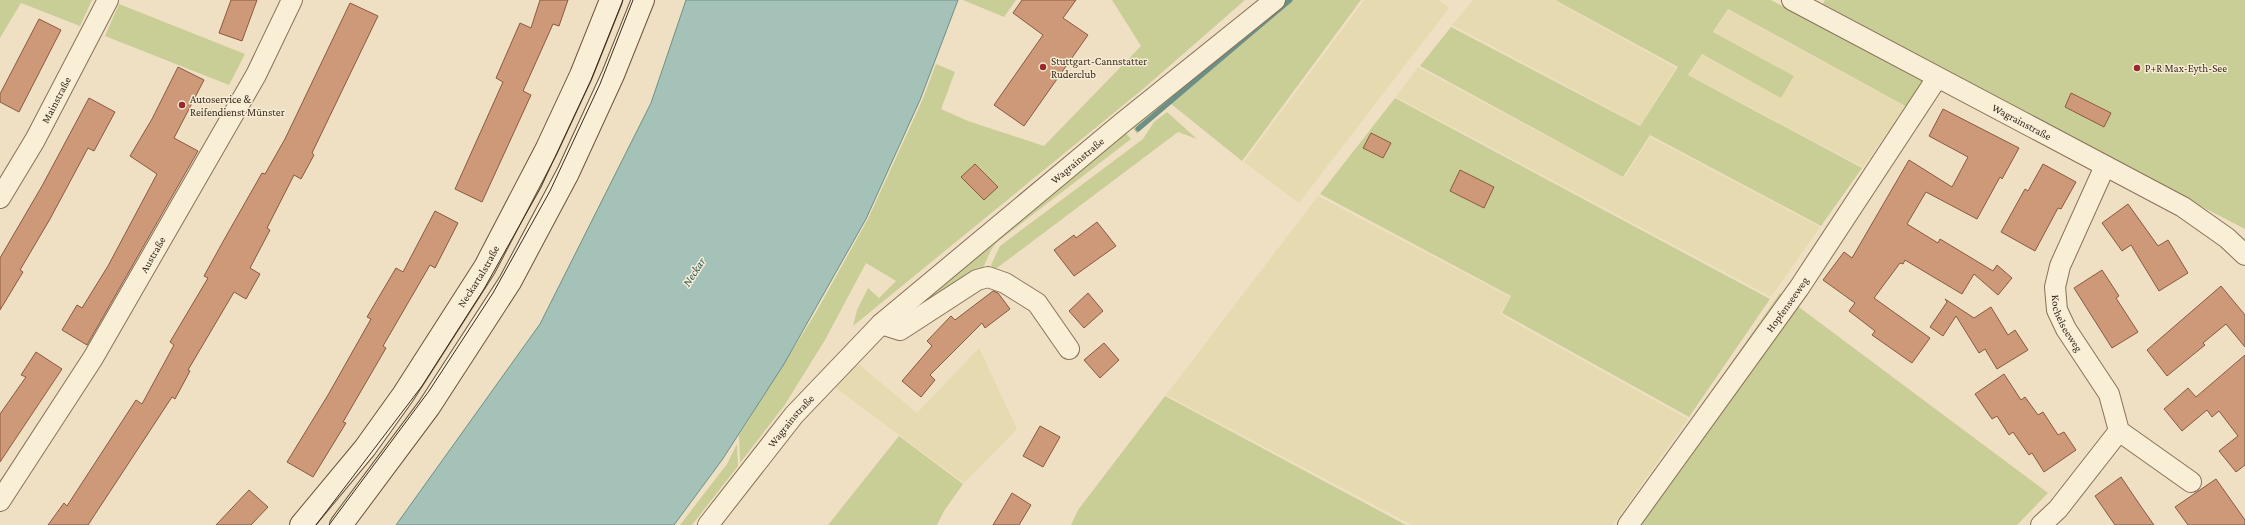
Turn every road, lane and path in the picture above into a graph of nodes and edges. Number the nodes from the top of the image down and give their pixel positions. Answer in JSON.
{"nodes":[{"id":1,"x":108,"y":0,"type":"edge"},
{"id":2,"x":292,"y":0,"type":"edge"},
{"id":3,"x":611,"y":0,"type":"edge"},
{"id":4,"x":642,"y":0,"type":"edge"},
{"id":5,"x":1275,"y":0,"type":"edge"},
{"id":6,"x":1792,"y":0,"type":"edge"},
{"id":7,"x":1937,"y":78,"type":"junction"},
{"id":8,"x":2105,"y":166,"type":"junction"},
{"id":9,"x":0,"y":198,"type":"edge"},
{"id":10,"x":2245,"y":255,"type":"edge"},
{"id":11,"x":881,"y":324,"type":"junction"},
{"id":12,"x":1069,"y":349,"type":"dead end"},
{"id":13,"x":2119,"y":431,"type":"junction"},
{"id":14,"x":2191,"y":482,"type":"dead end"},
{"id":15,"x":0,"y":501,"type":"edge"},
{"id":16,"x":301,"y":525,"type":"edge"},
{"id":17,"x":340,"y":525,"type":"edge"},
{"id":18,"x":708,"y":525,"type":"edge"},
{"id":19,"x":1628,"y":525,"type":"edge"},
{"id":20,"x":2041,"y":525,"type":"edge"}],
"edges":[{"from":1,"to":9,"type":"street","name":"Mainstraße"},
{"from":2,"to":15,"type":"street","name":"Austraße"},
{"from":3,"to":16,"type":"main road","name":"Neckartalstraße"},
{"from":4,"to":17,"type":"main road"},
{"from":5,"to":11,"type":"street","name":"Wagrainstraße"},
{"from":6,"to":7,"type":"street","name":"Wagrainstraße"},
{"from":7,"to":8,"type":"street","name":"Wagrainstraße"},
{"from":7,"to":19,"type":"street","name":"Hopfenseeweg"},
{"from":8,"to":10,"type":"street","name":"Wagrainstraße"},
{"from":8,"to":13,"type":"street","name":"Kochelseeweg"},
{"from":11,"to":12,"type":"street"},
{"from":11,"to":18,"type":"street","name":"Wagrainstraße"},
{"from":13,"to":14,"type":"street"},
{"from":13,"to":20,"type":"street"}]}
